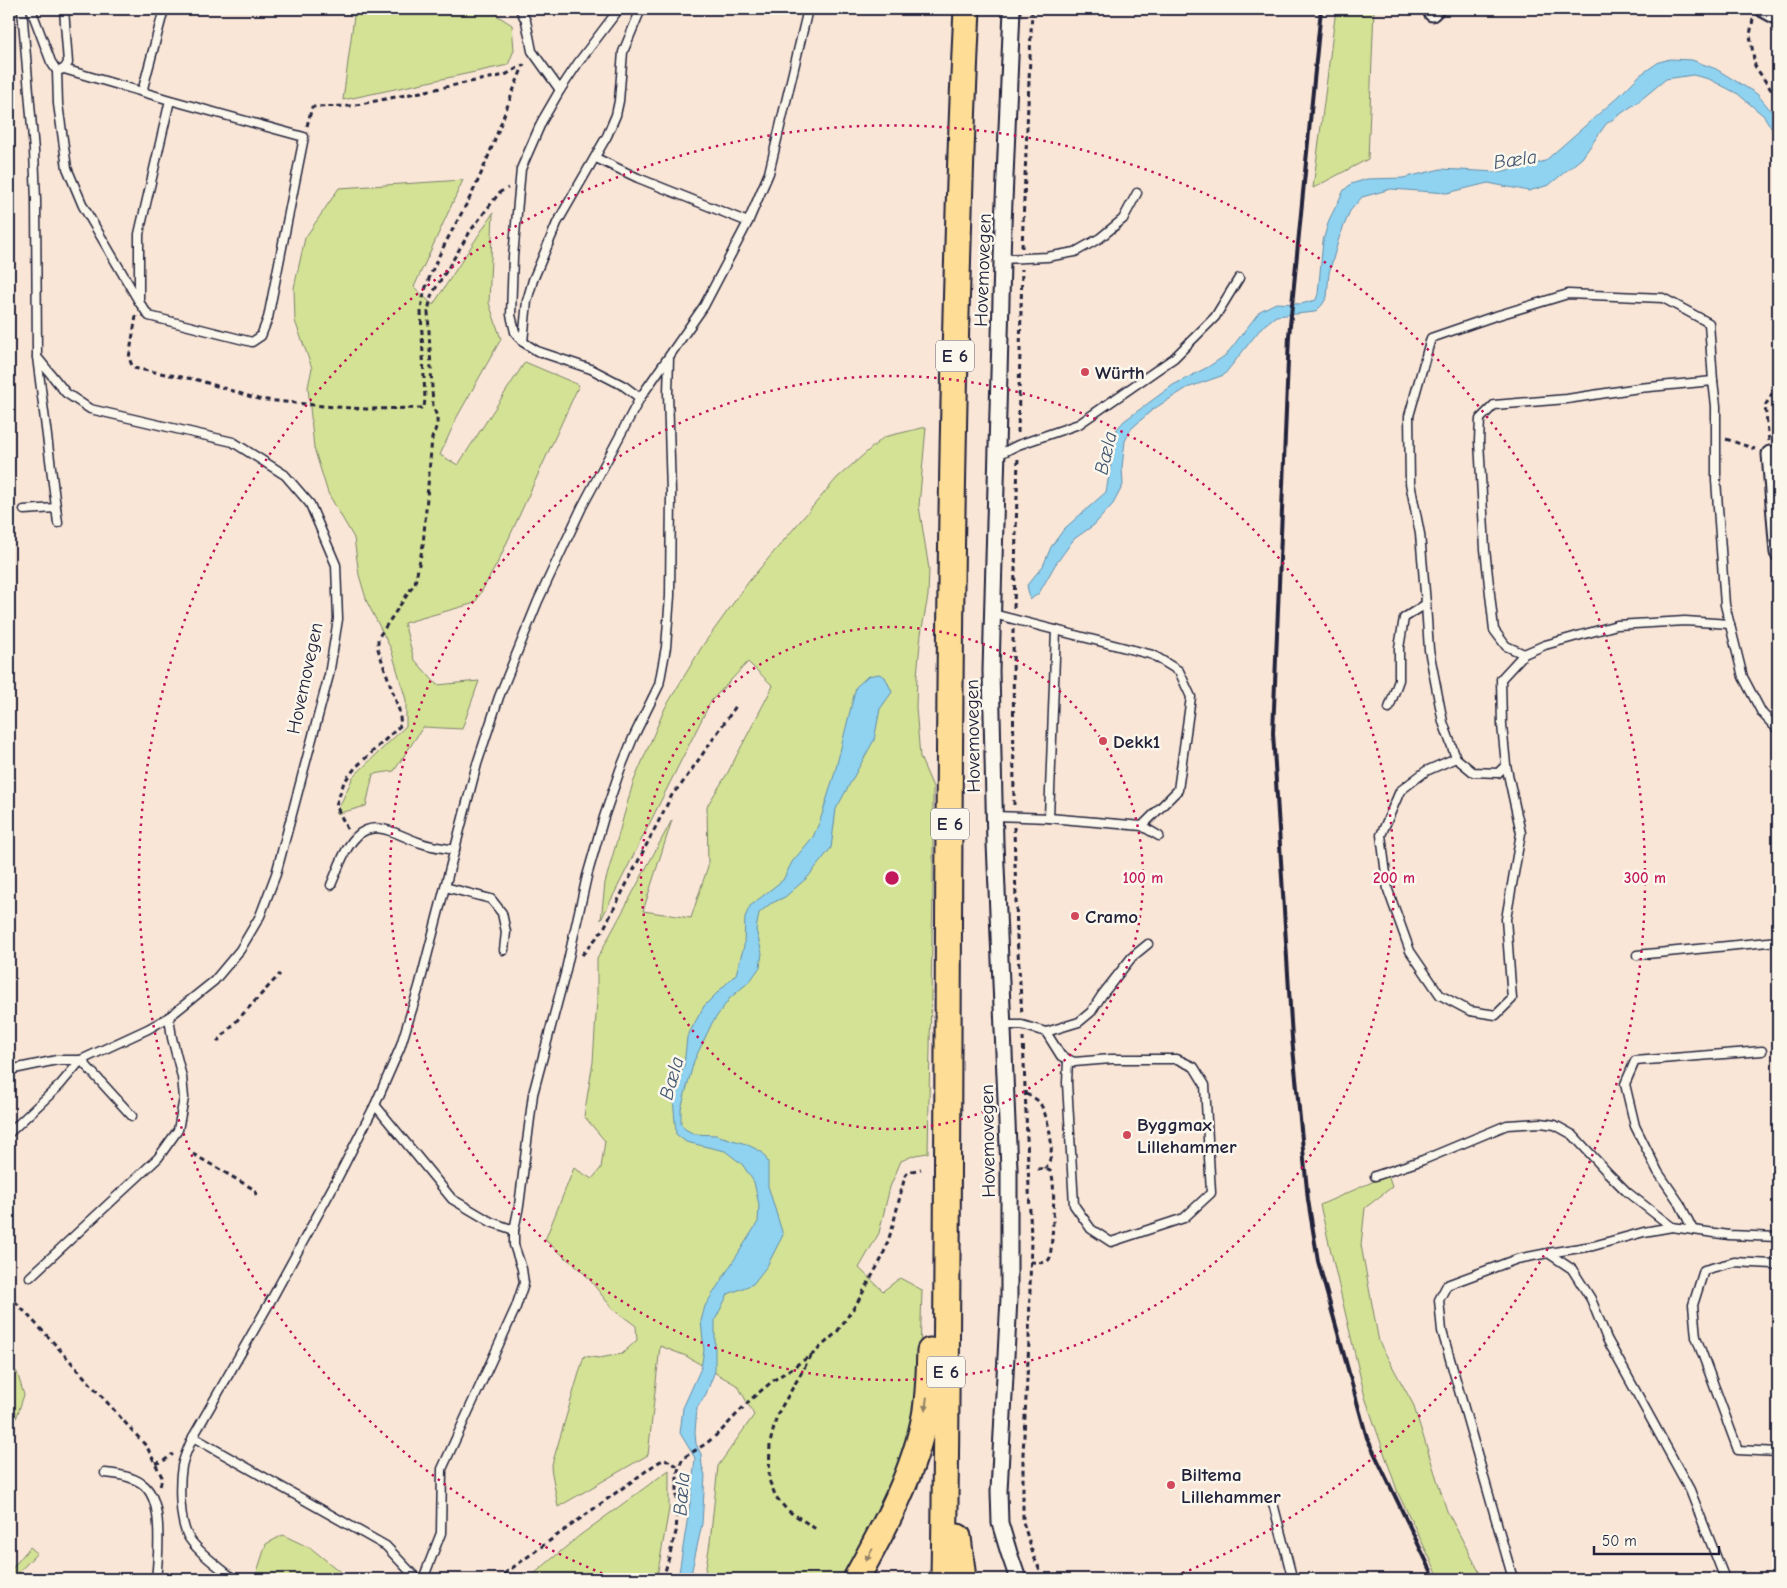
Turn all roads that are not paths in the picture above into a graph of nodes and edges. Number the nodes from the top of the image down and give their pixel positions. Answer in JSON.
{"nodes":[{"id":1,"x":22,"y":9,"type":"edge"},
{"id":2,"x":31,"y":9,"type":"edge"},
{"id":3,"x":64,"y":9,"type":"edge"},
{"id":4,"x":164,"y":9,"type":"edge"},
{"id":5,"x":520,"y":9,"type":"edge"},
{"id":6,"x":619,"y":9,"type":"edge"},
{"id":7,"x":641,"y":9,"type":"edge"},
{"id":8,"x":808,"y":9,"type":"edge"},
{"id":9,"x":966,"y":9,"type":"edge"},
{"id":10,"x":1012,"y":9,"type":"edge"},
{"id":11,"x":1758,"y":13,"type":"edge"},
{"id":12,"x":1778,"y":17,"type":"edge"},
{"id":13,"x":61,"y":70,"type":"junction"},
{"id":14,"x":560,"y":90,"type":"junction"},
{"id":15,"x":142,"y":92,"type":"junction"},
{"id":16,"x":170,"y":100,"type":"junction"},
{"id":17,"x":596,"y":158,"type":"junction"},
{"id":18,"x":1137,"y":193,"type":"dead end"},
{"id":19,"x":748,"y":222,"type":"junction"},
{"id":20,"x":1002,"y":258,"type":"junction"},
{"id":21,"x":1239,"y":278,"type":"dead end"},
{"id":22,"x":139,"y":302,"type":"junction"},
{"id":23,"x":523,"y":342,"type":"junction"},
{"id":24,"x":37,"y":357,"type":"junction"},
{"id":25,"x":669,"y":357,"type":"junction"},
{"id":26,"x":1713,"y":381,"type":"junction"},
{"id":27,"x":640,"y":398,"type":"junction"},
{"id":28,"x":1770,"y":454,"type":"road end"},
{"id":29,"x":996,"y":456,"type":"junction"},
{"id":30,"x":56,"y":508,"type":"junction"},
{"id":31,"x":24,"y":510,"type":"dead end"},
{"id":32,"x":58,"y":523,"type":"dead end"},
{"id":33,"x":1778,"y":553,"type":"edge"},
{"id":34,"x":1426,"y":604,"type":"junction"},
{"id":35,"x":993,"y":614,"type":"junction"},
{"id":36,"x":1730,"y":624,"type":"junction"},
{"id":37,"x":1056,"y":630,"type":"junction"},
{"id":38,"x":1524,"y":654,"type":"junction"},
{"id":39,"x":1388,"y":708,"type":"dead end"},
{"id":40,"x":1778,"y":730,"type":"edge"},
{"id":41,"x":1456,"y":758,"type":"junction"},
{"id":42,"x":1506,"y":765,"type":"junction"},
{"id":43,"x":994,"y":816,"type":"junction"},
{"id":44,"x":1049,"y":818,"type":"junction"},
{"id":45,"x":1142,"y":826,"type":"junction"},
{"id":46,"x":1159,"y":836,"type":"dead end"},
{"id":47,"x":455,"y":850,"type":"junction"},
{"id":48,"x":330,"y":884,"type":"dead end"},
{"id":49,"x":445,"y":887,"type":"junction"},
{"id":50,"x":1778,"y":941,"type":"edge"},
{"id":51,"x":949,"y":944,"type":"junction"},
{"id":52,"x":1148,"y":944,"type":"dead end"},
{"id":53,"x":504,"y":950,"type":"dead end"},
{"id":54,"x":1637,"y":955,"type":"dead end"},
{"id":55,"x":169,"y":1017,"type":"junction"},
{"id":56,"x":1004,"y":1026,"type":"junction"},
{"id":57,"x":1046,"y":1032,"type":"junction"},
{"id":58,"x":1762,"y":1051,"type":"dead end"},
{"id":59,"x":1068,"y":1059,"type":"junction"},
{"id":60,"x":81,"y":1060,"type":"junction"},
{"id":61,"x":9,"y":1070,"type":"edge"},
{"id":62,"x":375,"y":1105,"type":"junction"},
{"id":63,"x":132,"y":1116,"type":"dead end"},
{"id":64,"x":9,"y":1133,"type":"edge"},
{"id":65,"x":947,"y":1165,"type":"junction"},
{"id":66,"x":1375,"y":1176,"type":"dead end"},
{"id":67,"x":1672,"y":1227,"type":"junction"},
{"id":68,"x":514,"y":1230,"type":"junction"},
{"id":69,"x":1693,"y":1230,"type":"junction"},
{"id":70,"x":1778,"y":1237,"type":"edge"},
{"id":71,"x":1548,"y":1254,"type":"junction"},
{"id":72,"x":1778,"y":1266,"type":"edge"},
{"id":73,"x":30,"y":1277,"type":"dead end"},
{"id":74,"x":193,"y":1437,"type":"junction"},
{"id":75,"x":1778,"y":1452,"type":"edge"},
{"id":76,"x":105,"y":1473,"type":"dead end"},
{"id":77,"x":1273,"y":1503,"type":"dead end"},
{"id":78,"x":156,"y":1579,"type":"edge"},
{"id":79,"x":234,"y":1579,"type":"edge"},
{"id":80,"x":417,"y":1579,"type":"edge"},
{"id":81,"x":423,"y":1579,"type":"edge"},
{"id":82,"x":856,"y":1579,"type":"edge"},
{"id":83,"x":944,"y":1579,"type":"edge"},
{"id":84,"x":963,"y":1579,"type":"edge"},
{"id":85,"x":1018,"y":1579,"type":"edge"},
{"id":86,"x":1288,"y":1579,"type":"edge"},
{"id":87,"x":1513,"y":1579,"type":"edge"},
{"id":88,"x":1724,"y":1579,"type":"edge"}],
"edges":[{"from":1,"to":24,"type":"lane"},
{"from":2,"to":13,"type":"lane"},
{"from":3,"to":13,"type":"lane"},
{"from":4,"to":15,"type":"lane"},
{"from":5,"to":14,"type":"lane"},
{"from":6,"to":14,"type":"lane"},
{"from":7,"to":17,"type":"lane"},
{"from":8,"to":19,"type":"lane"},
{"from":9,"to":51,"type":"highway","number":"E 6"},
{"from":10,"to":20,"type":"street","name":"Hovemovegen"},
{"from":11,"to":12,"type":"street"},
{"from":13,"to":15,"type":"lane"},
{"from":13,"to":22,"type":"lane"},
{"from":14,"to":23,"type":"lane"},
{"from":15,"to":16,"type":"lane"},
{"from":16,"to":22,"type":"lane"},
{"from":16,"to":22,"type":"lane"},
{"from":17,"to":19,"type":"lane"},
{"from":17,"to":23,"type":"lane"},
{"from":18,"to":20,"type":"lane"},
{"from":19,"to":25,"type":"lane"},
{"from":20,"to":29,"type":"street","name":"Hovemovegen"},
{"from":21,"to":29,"type":"lane"},
{"from":23,"to":27,"type":"lane"},
{"from":24,"to":30,"type":"lane"},
{"from":24,"to":55,"type":"lane","name":"Hovemovegen"},
{"from":25,"to":27,"type":"lane"},
{"from":25,"to":68,"type":"lane"},
{"from":26,"to":34,"type":"lane"},
{"from":26,"to":36,"type":"lane"},
{"from":26,"to":38,"type":"lane"},
{"from":27,"to":47,"type":"lane"},
{"from":28,"to":33,"type":"street"},
{"from":29,"to":35,"type":"street","name":"Hovemovegen"},
{"from":30,"to":31,"type":"lane"},
{"from":30,"to":32,"type":"lane"},
{"from":34,"to":39,"type":"lane"},
{"from":34,"to":41,"type":"lane"},
{"from":35,"to":37,"type":"lane"},
{"from":35,"to":43,"type":"street","name":"Hovemovegen"},
{"from":36,"to":38,"type":"lane"},
{"from":36,"to":40,"type":"lane"},
{"from":37,"to":44,"type":"lane"},
{"from":37,"to":45,"type":"lane"},
{"from":38,"to":42,"type":"lane"},
{"from":41,"to":42,"type":"lane"},
{"from":41,"to":42,"type":"lane"},
{"from":43,"to":44,"type":"lane"},
{"from":43,"to":56,"type":"street","name":"Hovemovegen"},
{"from":44,"to":45,"type":"lane"},
{"from":45,"to":46,"type":"lane"},
{"from":47,"to":48,"type":"lane"},
{"from":47,"to":49,"type":"lane"},
{"from":49,"to":53,"type":"lane"},
{"from":49,"to":62,"type":"lane"},
{"from":50,"to":54,"type":"lane"},
{"from":51,"to":65,"type":"highway","number":"E 6"},
{"from":51,"to":84,"type":"highway"},
{"from":52,"to":57,"type":"lane"},
{"from":55,"to":60,"type":"lane","name":"Hovemovegen"},
{"from":55,"to":73,"type":"lane"},
{"from":56,"to":57,"type":"lane"},
{"from":56,"to":85,"type":"street","name":"Hovemovegen"},
{"from":57,"to":59,"type":"lane"},
{"from":58,"to":69,"type":"lane"},
{"from":59,"to":59,"type":"lane"},
{"from":60,"to":61,"type":"lane","name":"Hovemovegen"},
{"from":60,"to":63,"type":"lane"},
{"from":60,"to":64,"type":"lane","name":"Hovemovegen"},
{"from":62,"to":68,"type":"lane"},
{"from":62,"to":74,"type":"lane"},
{"from":65,"to":82,"type":"highway","one_way":true},
{"from":65,"to":83,"type":"highway","number":"E 6"},
{"from":66,"to":67,"type":"lane"},
{"from":67,"to":69,"type":"lane"},
{"from":67,"to":71,"type":"lane"},
{"from":68,"to":81,"type":"lane"},
{"from":69,"to":70,"type":"lane"},
{"from":71,"to":87,"type":"lane"},
{"from":71,"to":88,"type":"lane"},
{"from":72,"to":75,"type":"lane"},
{"from":74,"to":79,"type":"lane"},
{"from":74,"to":80,"type":"lane"},
{"from":76,"to":78,"type":"lane"},
{"from":77,"to":86,"type":"lane"}]}
